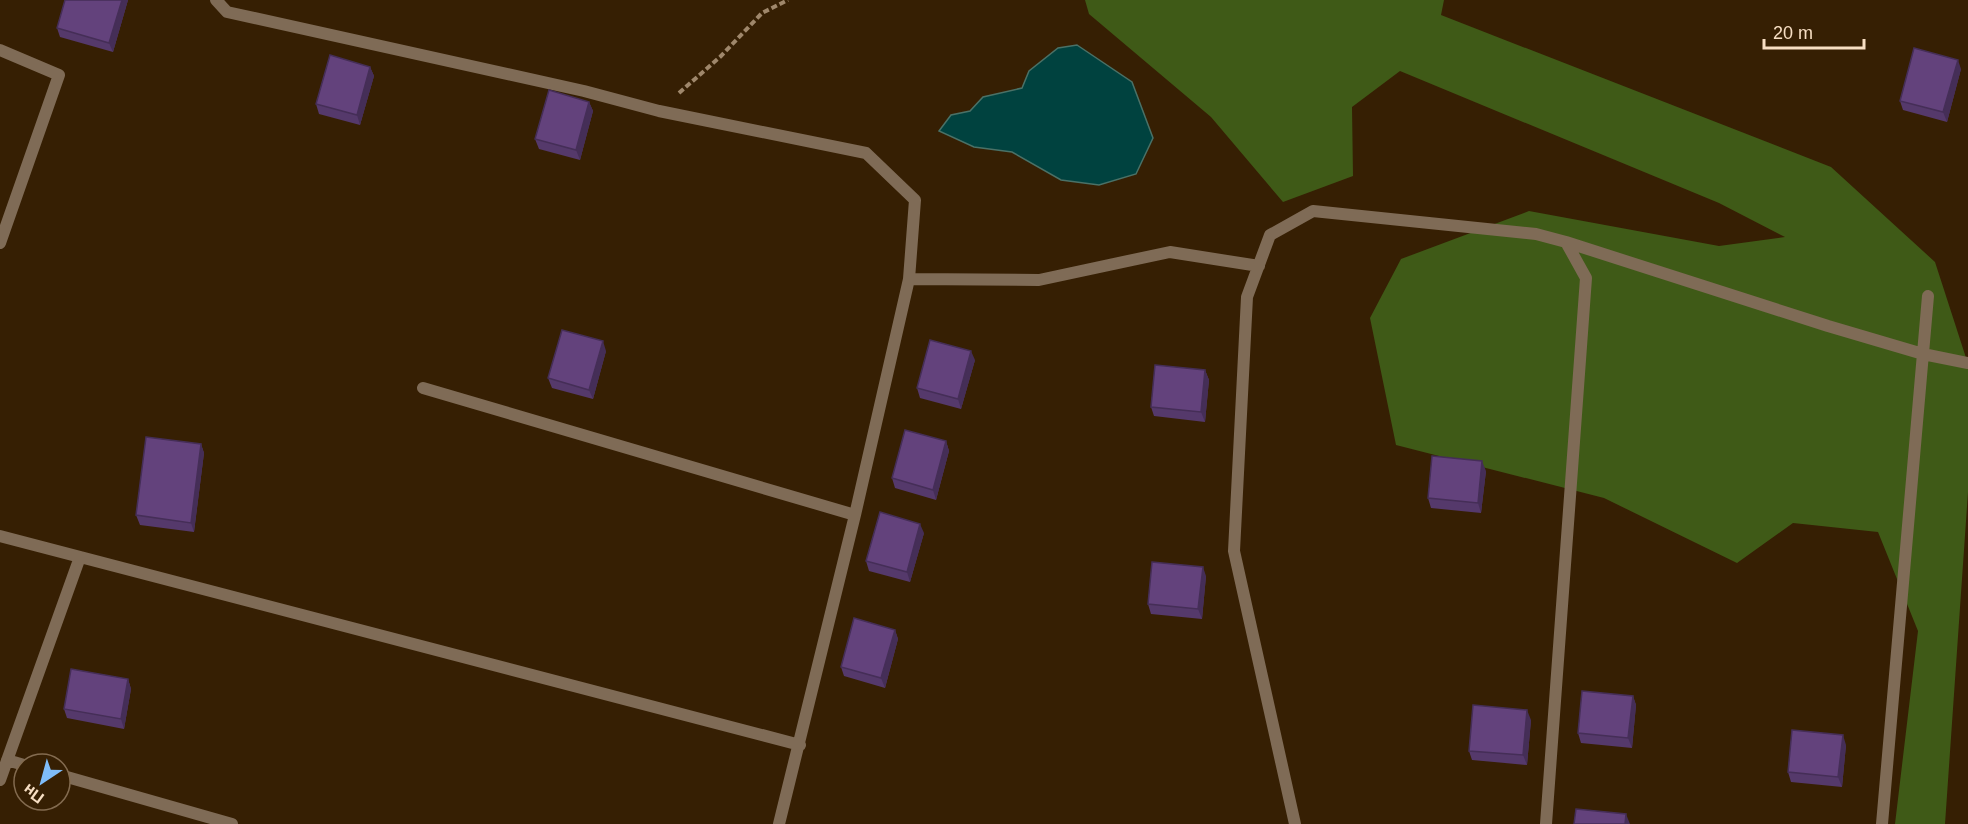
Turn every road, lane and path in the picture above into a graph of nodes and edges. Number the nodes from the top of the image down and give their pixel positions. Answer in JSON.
{"nodes":[{"id":1,"x":216,"y":0,"type":"edge"},
{"id":2,"x":788,"y":0,"type":"edge"},
{"id":3,"x":0,"y":51,"type":"edge"},
{"id":4,"x":659,"y":111,"type":"junction"},
{"id":5,"x":1566,"y":242,"type":"junction"},
{"id":6,"x":0,"y":243,"type":"edge"},
{"id":7,"x":1259,"y":266,"type":"junction"},
{"id":8,"x":909,"y":279,"type":"junction"},
{"id":9,"x":1928,"y":296,"type":"dead end"},
{"id":10,"x":1923,"y":354,"type":"junction"},
{"id":11,"x":1968,"y":363,"type":"edge"},
{"id":12,"x":423,"y":388,"type":"dead end"},
{"id":13,"x":855,"y":515,"type":"junction"},
{"id":14,"x":0,"y":536,"type":"edge"},
{"id":15,"x":80,"y":557,"type":"junction"},
{"id":16,"x":800,"y":745,"type":"junction"},
{"id":17,"x":7,"y":760,"type":"junction"},
{"id":18,"x":12,"y":761,"type":"edge"},
{"id":19,"x":72,"y":778,"type":"edge"},
{"id":20,"x":0,"y":780,"type":"edge"},
{"id":21,"x":232,"y":824,"type":"edge"},
{"id":22,"x":779,"y":824,"type":"edge"},
{"id":23,"x":1295,"y":824,"type":"edge"},
{"id":24,"x":1546,"y":824,"type":"edge"},
{"id":25,"x":1882,"y":824,"type":"edge"}],
"edges":[{"from":1,"to":4,"type":"street"},
{"from":2,"to":4,"type":"path"},
{"from":3,"to":6,"type":"street"},
{"from":4,"to":8,"type":"street"},
{"from":5,"to":7,"type":"street"},
{"from":5,"to":10,"type":"street"},
{"from":5,"to":24,"type":"street"},
{"from":7,"to":8,"type":"street"},
{"from":7,"to":23,"type":"street"},
{"from":8,"to":13,"type":"street"},
{"from":9,"to":10,"type":"street"},
{"from":10,"to":11,"type":"street"},
{"from":10,"to":25,"type":"street"},
{"from":12,"to":13,"type":"street"},
{"from":13,"to":16,"type":"street"},
{"from":14,"to":15,"type":"street"},
{"from":15,"to":16,"type":"street"},
{"from":15,"to":17,"type":"street"},
{"from":16,"to":22,"type":"street"},
{"from":17,"to":18,"type":"street"},
{"from":17,"to":20,"type":"street"},
{"from":19,"to":21,"type":"street"}]}
